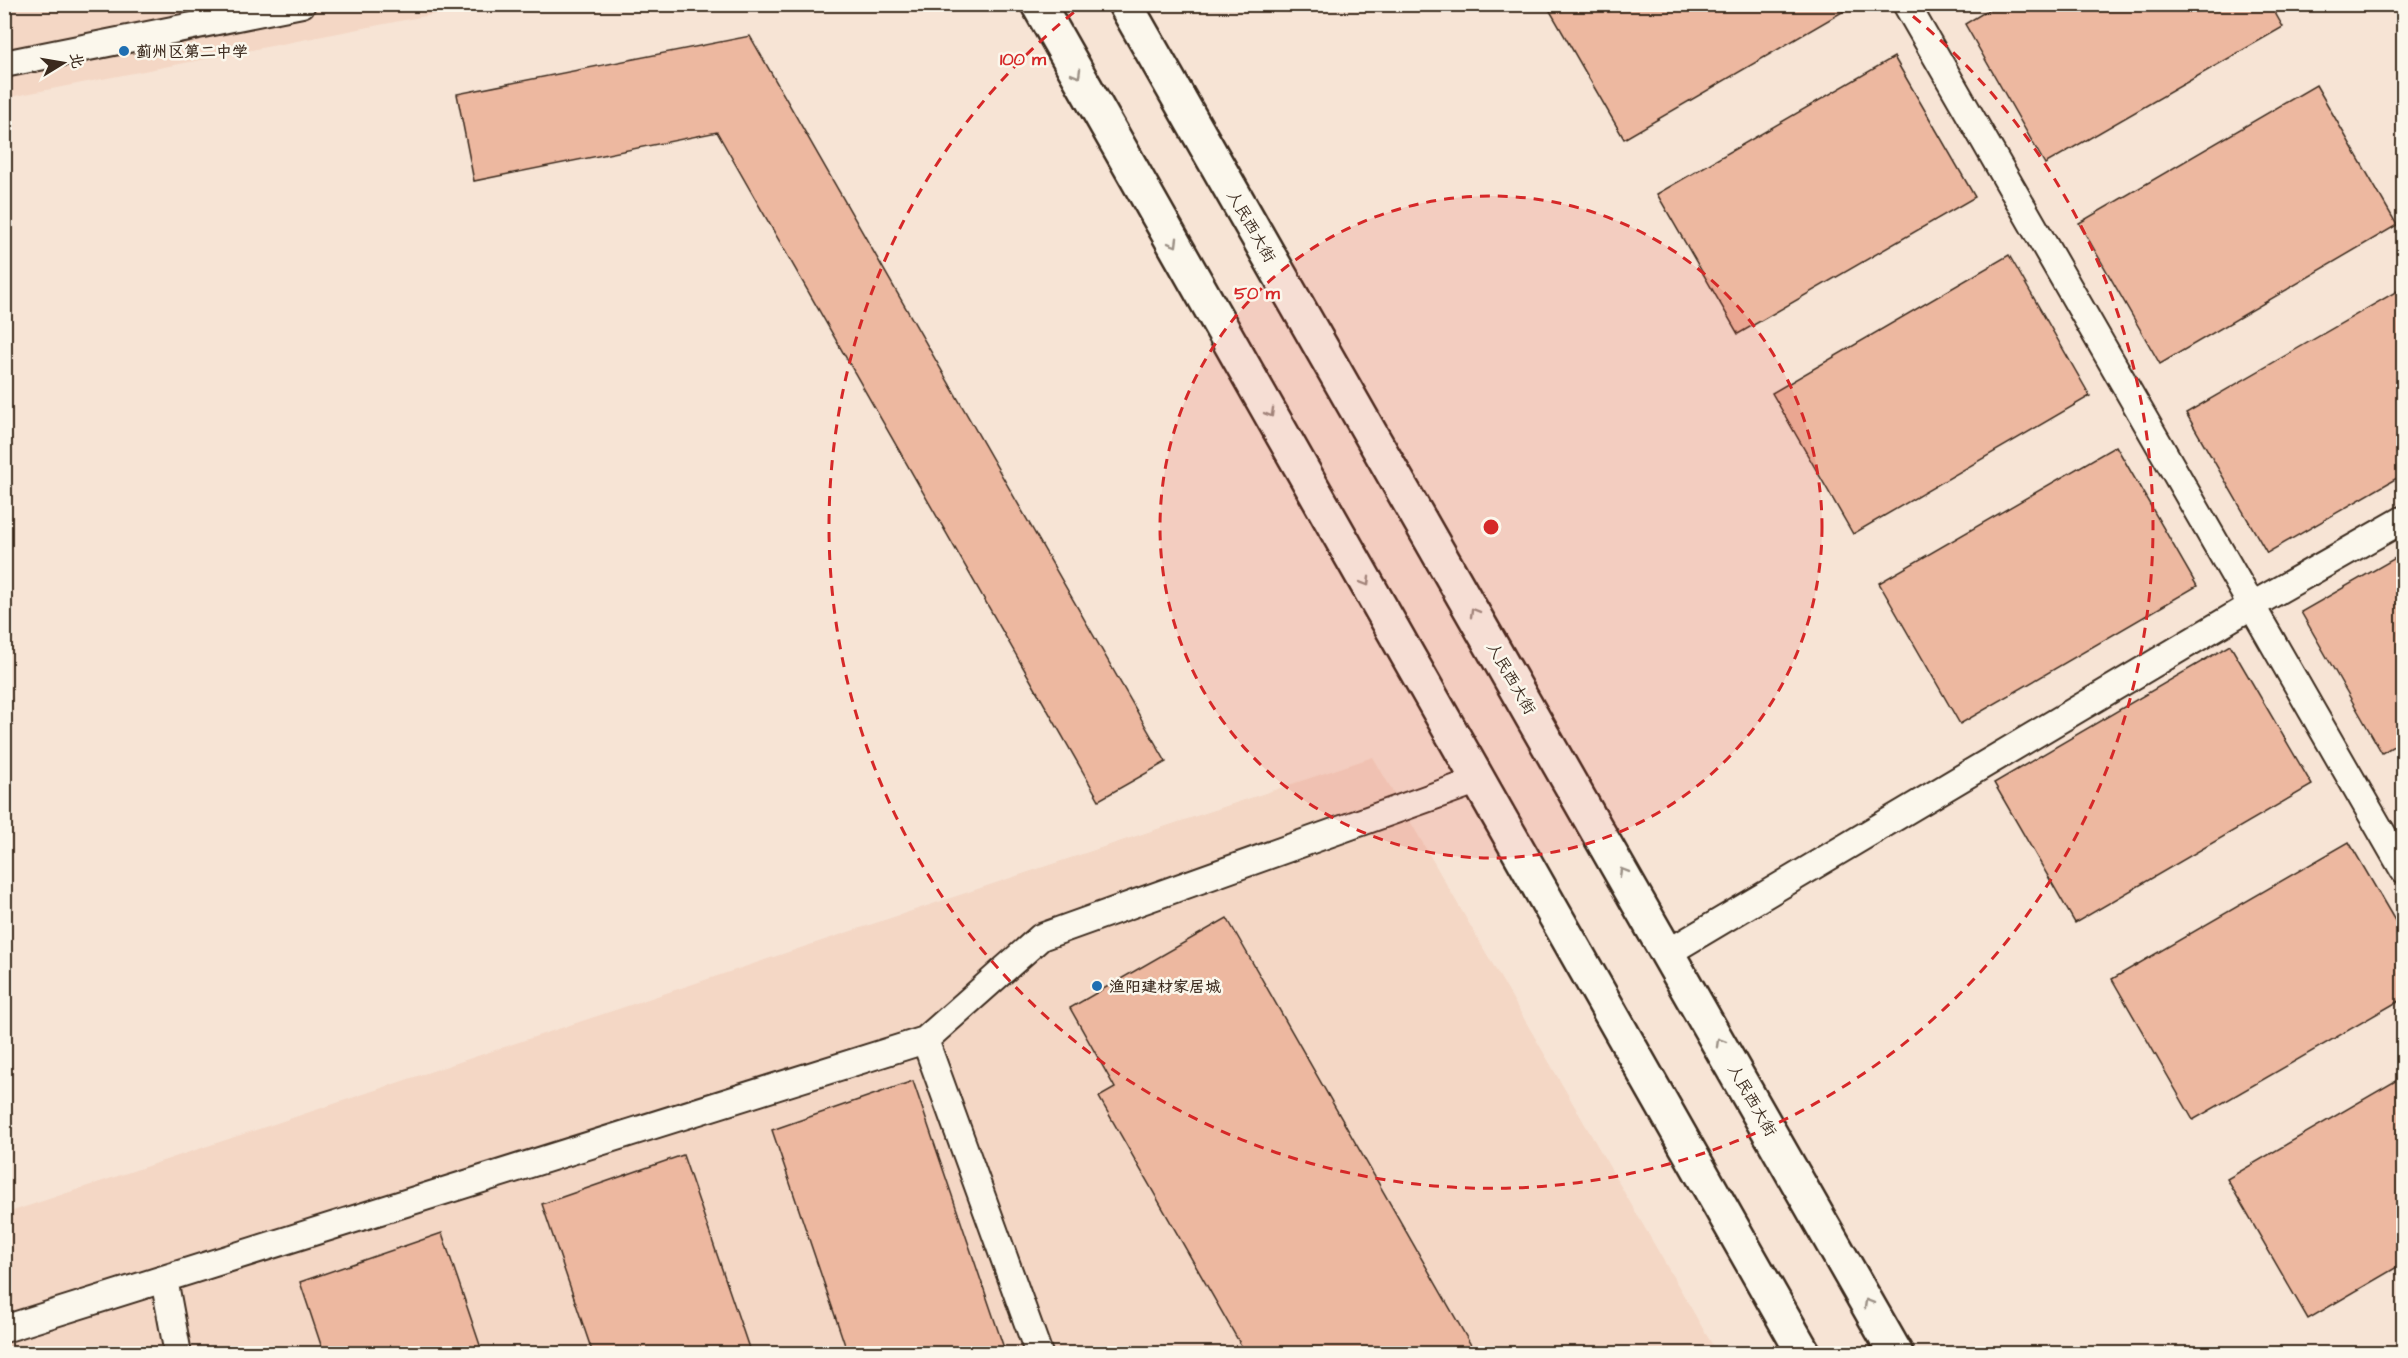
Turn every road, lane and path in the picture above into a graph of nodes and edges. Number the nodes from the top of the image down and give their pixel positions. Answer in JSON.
{"nodes":[{"id":1,"x":302,"y":4,"type":"edge"},
{"id":2,"x":1038,"y":4,"type":"edge"},
{"id":3,"x":1125,"y":4,"type":"edge"},
{"id":4,"x":1906,"y":4,"type":"edge"},
{"id":5,"x":4,"y":64,"type":"edge"},
{"id":6,"x":2403,"y":519,"type":"edge"},
{"id":7,"x":2252,"y":606,"type":"junction"},
{"id":8,"x":1479,"y":780,"type":"junction"},
{"id":9,"x":2403,"y":871,"type":"edge"},
{"id":10,"x":1669,"y":952,"type":"junction"},
{"id":11,"x":925,"y":1040,"type":"junction"},
{"id":12,"x":164,"y":1279,"type":"junction"},
{"id":13,"x":4,"y":1329,"type":"edge"},
{"id":14,"x":178,"y":1353,"type":"edge"},
{"id":15,"x":1039,"y":1353,"type":"edge"},
{"id":16,"x":1804,"y":1353,"type":"edge"},
{"id":17,"x":1896,"y":1353,"type":"edge"}],
"edges":[{"from":1,"to":5,"type":"lane"},
{"from":2,"to":8,"type":"main road","one_way":true},
{"from":10,"to":3,"type":"main road","name":"人民西大街","one_way":true},
{"from":4,"to":7,"type":"lane"},
{"from":6,"to":7,"type":"lane"},
{"from":7,"to":9,"type":"lane"},
{"from":7,"to":10,"type":"lane"},
{"from":8,"to":11,"type":"lane"},
{"from":8,"to":16,"type":"main road"},
{"from":17,"to":10,"type":"main road","name":"人民西大街","one_way":true},
{"from":11,"to":12,"type":"lane"},
{"from":11,"to":15,"type":"lane"},
{"from":12,"to":13,"type":"lane"},
{"from":12,"to":14,"type":"lane"}]}
